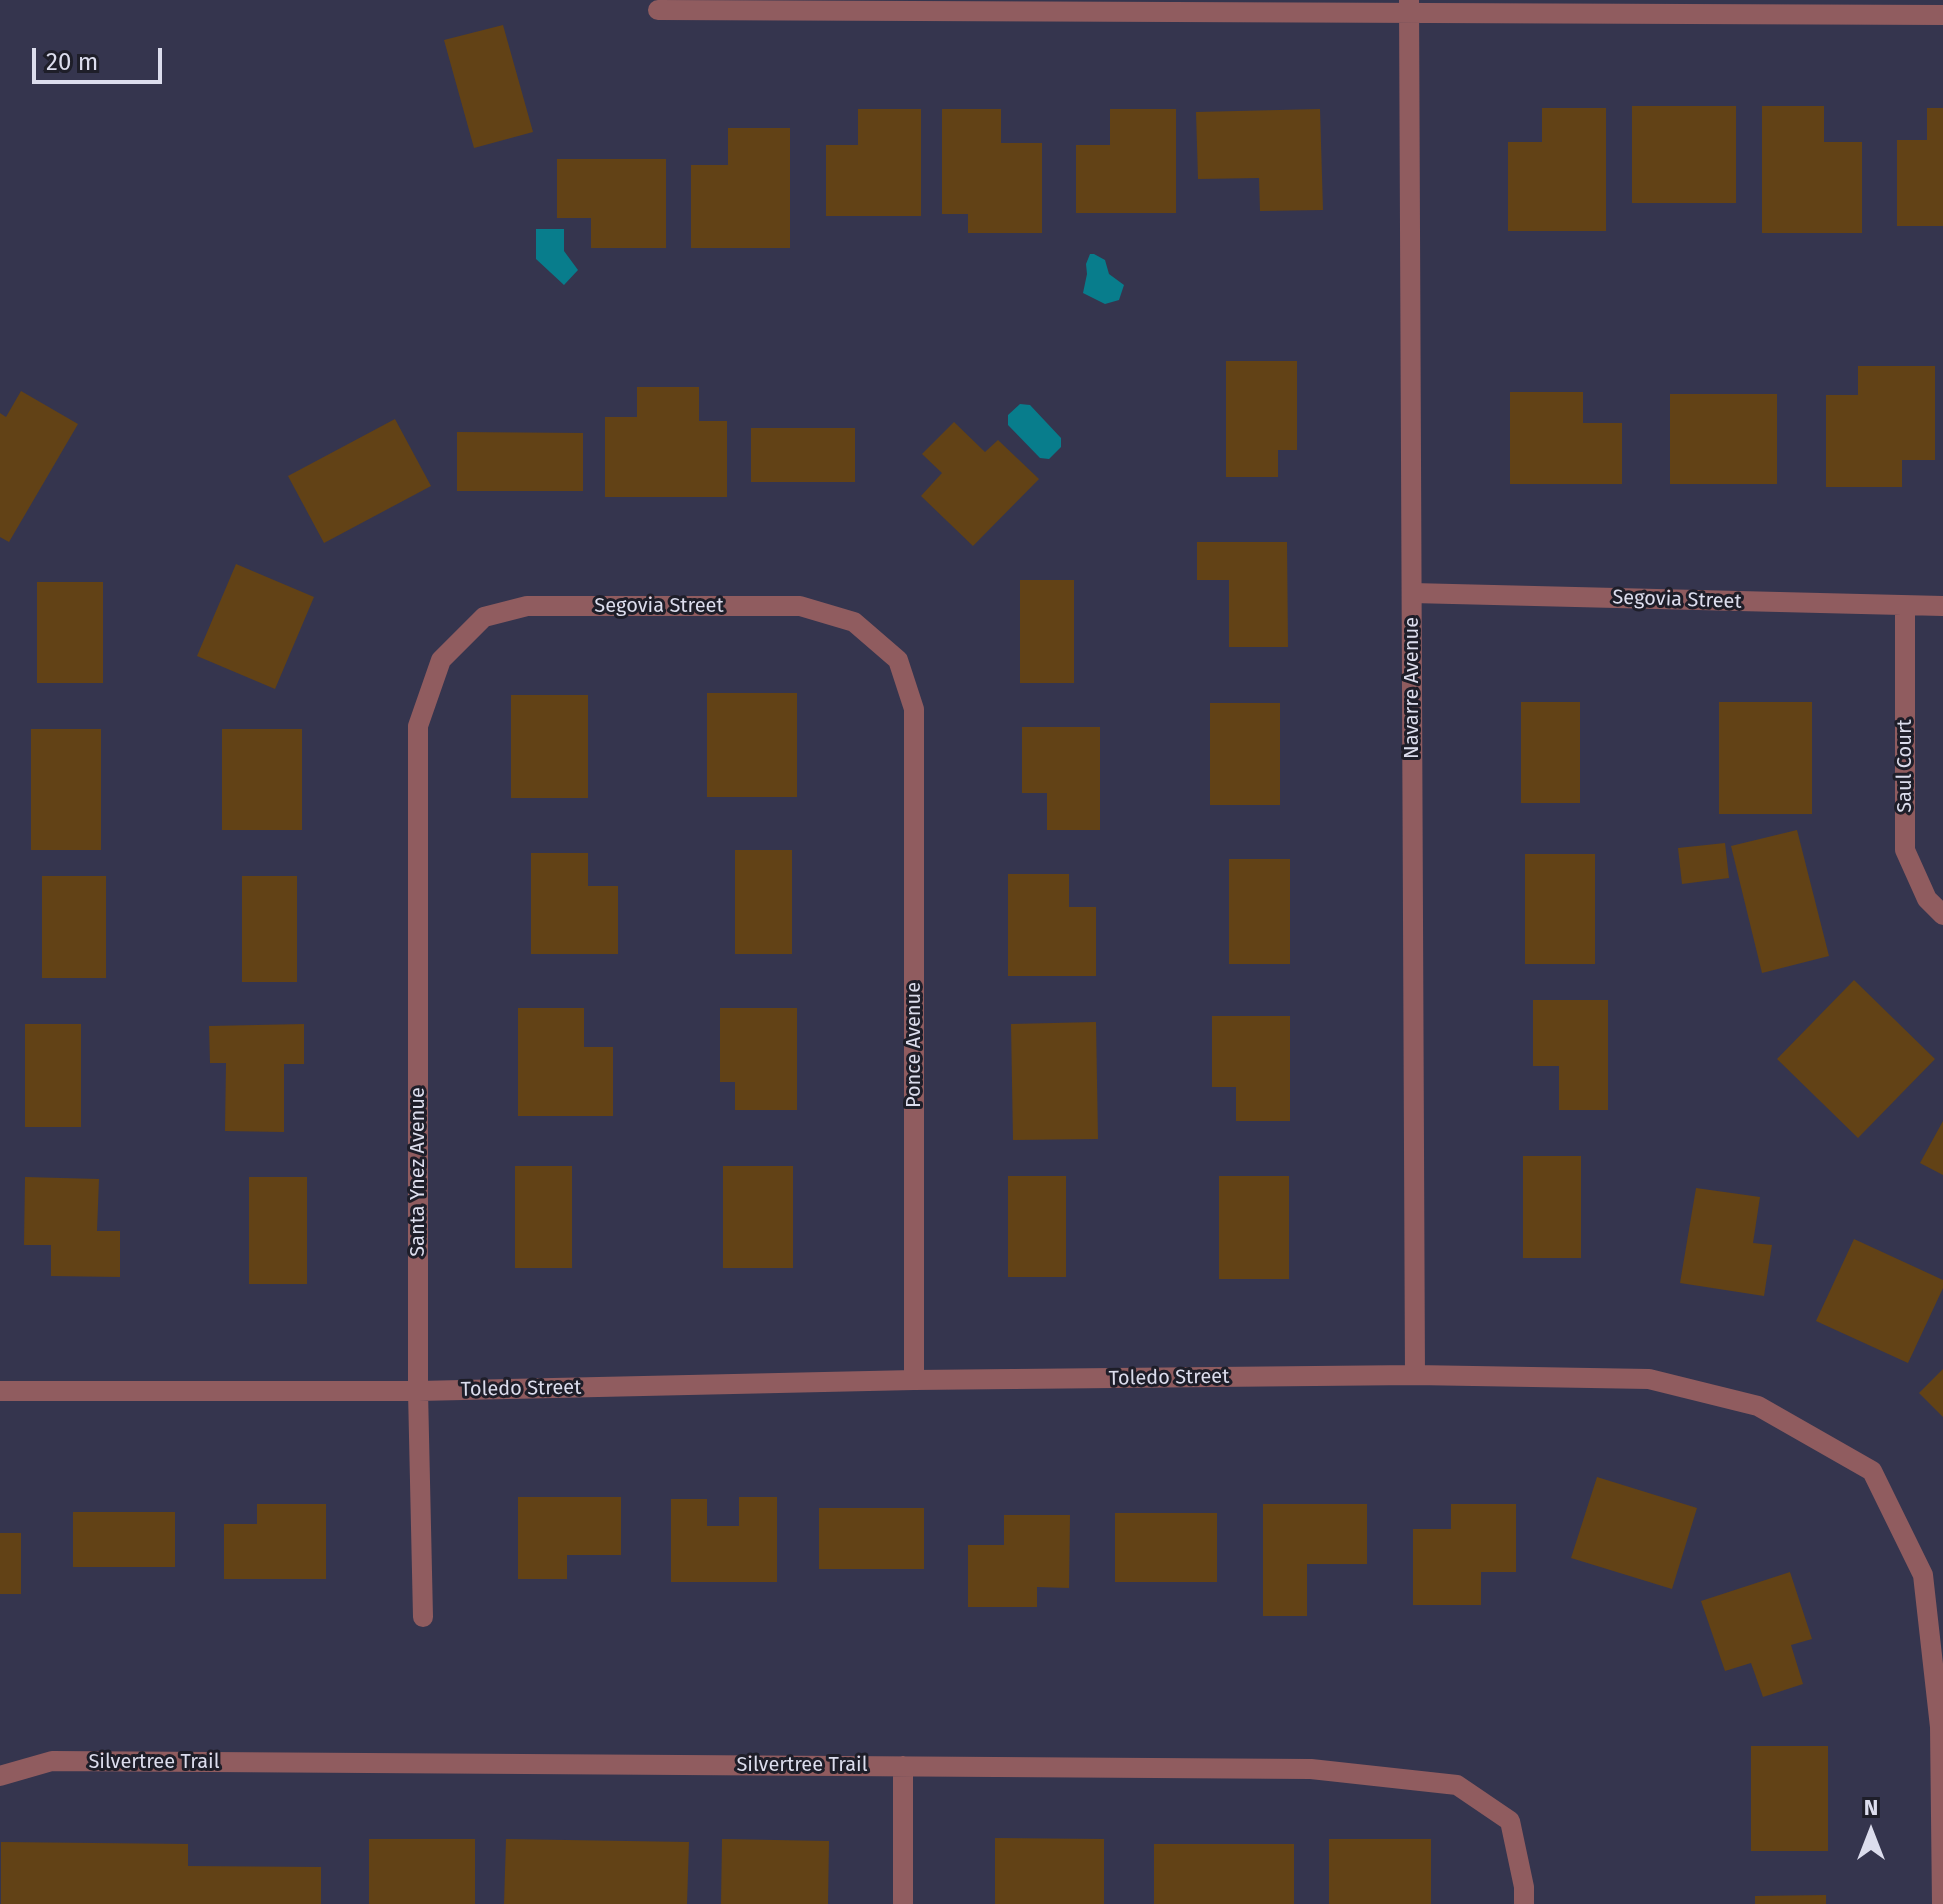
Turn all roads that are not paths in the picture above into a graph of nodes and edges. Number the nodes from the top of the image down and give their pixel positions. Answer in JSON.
{"nodes":[{"id":1,"x":1409,"y":7,"type":"edge"},
{"id":2,"x":658,"y":10,"type":"dead end"},
{"id":3,"x":1943,"y":15,"type":"edge"},
{"id":4,"x":1412,"y":593,"type":"junction"},
{"id":5,"x":1905,"y":606,"type":"junction"},
{"id":6,"x":1943,"y":606,"type":"edge"},
{"id":7,"x":914,"y":709,"type":"joint"},
{"id":8,"x":418,"y":726,"type":"joint"},
{"id":9,"x":1943,"y":915,"type":"edge"},
{"id":10,"x":1415,"y":1375,"type":"junction"},
{"id":11,"x":914,"y":1380,"type":"junction"},
{"id":12,"x":0,"y":1391,"type":"edge"},
{"id":13,"x":418,"y":1391,"type":"junction"},
{"id":14,"x":423,"y":1617,"type":"dead end"},
{"id":15,"x":903,"y":1766,"type":"junction"},
{"id":16,"x":0,"y":1776,"type":"edge"},
{"id":17,"x":903,"y":1904,"type":"edge"},
{"id":18,"x":1524,"y":1904,"type":"edge"},
{"id":19,"x":1942,"y":1904,"type":"edge"}],
"edges":[{"from":1,"to":2,"type":"street"},
{"from":1,"to":3,"type":"street"},
{"from":1,"to":4,"type":"street","name":"Navarre Avenue"},
{"from":4,"to":5,"type":"street","name":"Segovia Street"},
{"from":4,"to":10,"type":"street","name":"Navarre Avenue"},
{"from":5,"to":6,"type":"street","name":"Segovia Street"},
{"from":5,"to":9,"type":"street","name":"Saul Court"},
{"from":7,"to":8,"type":"street","name":"Segovia Street"},
{"from":7,"to":11,"type":"street","name":"Ponce Avenue"},
{"from":8,"to":13,"type":"street","name":"Santa Ynez Avenue"},
{"from":10,"to":11,"type":"street","name":"Toledo Street"},
{"from":10,"to":19,"type":"street","name":"Toledo Street"},
{"from":11,"to":13,"type":"street","name":"Toledo Street"},
{"from":12,"to":13,"type":"street","name":"Toledo Street"},
{"from":13,"to":14,"type":"street","name":"Santa Ynez Avenue"},
{"from":15,"to":16,"type":"street","name":"Silvertree Trail"},
{"from":15,"to":17,"type":"street"},
{"from":15,"to":18,"type":"street","name":"Silvertree Trail"}]}
